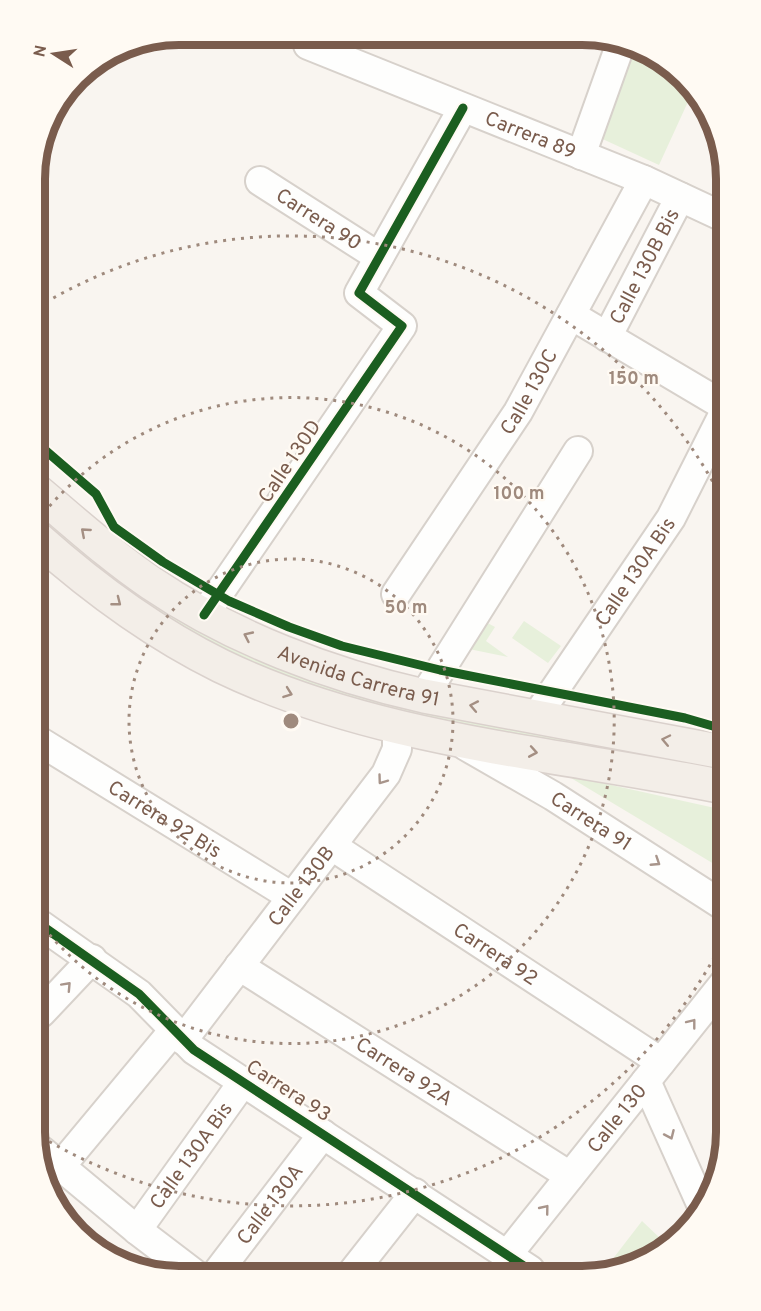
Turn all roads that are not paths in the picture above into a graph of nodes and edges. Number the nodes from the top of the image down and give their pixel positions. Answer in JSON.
{"nodes":[{"id":1,"x":308,"y":45,"type":"dead end"},
{"id":2,"x":618,"y":50,"type":"edge"},
{"id":3,"x":463,"y":108,"type":"junction"},
{"id":4,"x":580,"y":155,"type":"junction"},
{"id":5,"x":644,"y":180,"type":"junction"},
{"id":6,"x":260,"y":181,"type":"dead end"},
{"id":7,"x":680,"y":197,"type":"junction"},
{"id":8,"x":716,"y":214,"type":"edge"},
{"id":9,"x":379,"y":257,"type":"junction"},
{"id":10,"x":571,"y":315,"type":"junction"},
{"id":11,"x":607,"y":337,"type":"junction"},
{"id":12,"x":716,"y":401,"type":"edge"},
{"id":13,"x":716,"y":429,"type":"edge"},
{"id":14,"x":578,"y":451,"type":"dead end"},
{"id":15,"x":45,"y":498,"type":"edge"},
{"id":16,"x":45,"y":545,"type":"edge"},
{"id":17,"x":396,"y":594,"type":"dead end"},
{"id":18,"x":204,"y":615,"type":"junction"},
{"id":19,"x":424,"y":696,"type":"junction"},
{"id":20,"x":536,"y":717,"type":"junction"},
{"id":21,"x":397,"y":725,"type":"junction"},
{"id":22,"x":454,"y":739,"type":"junction"},
{"id":23,"x":45,"y":745,"type":"edge"},
{"id":24,"x":716,"y":750,"type":"edge"},
{"id":25,"x":716,"y":786,"type":"edge"},
{"id":26,"x":332,"y":846,"type":"junction"},
{"id":27,"x":292,"y":897,"type":"junction"},
{"id":28,"x":716,"y":901,"type":"edge"},
{"id":29,"x":45,"y":929,"type":"edge"},
{"id":30,"x":92,"y":959,"type":"junction"},
{"id":31,"x":239,"y":966,"type":"junction"},
{"id":32,"x":716,"y":993,"type":"edge"},
{"id":33,"x":45,"y":1009,"type":"edge"},
{"id":34,"x":179,"y":1035,"type":"junction"},
{"id":35,"x":654,"y":1072,"type":"junction"},
{"id":36,"x":243,"y":1082,"type":"junction"},
{"id":37,"x":324,"y":1134,"type":"junction"},
{"id":38,"x":51,"y":1159,"type":"edge"},
{"id":39,"x":570,"y":1176,"type":"junction"},
{"id":40,"x":415,"y":1194,"type":"junction"},
{"id":41,"x":699,"y":1197,"type":"edge"},
{"id":42,"x":137,"y":1230,"type":"junction"},
{"id":43,"x":519,"y":1262,"type":"edge"},
{"id":44,"x":184,"y":1266,"type":"edge"},
{"id":45,"x":222,"y":1266,"type":"edge"},
{"id":46,"x":358,"y":1266,"type":"edge"}],
"edges":[{"from":1,"to":3,"type":"street","name":"Carrera 89"},
{"from":2,"to":4,"type":"street"},
{"from":3,"to":4,"type":"street","name":"Carrera 89"},
{"from":3,"to":9,"type":"street"},
{"from":4,"to":5,"type":"street","name":"Carrera 89"},
{"from":5,"to":7,"type":"street","name":"Carrera 89"},
{"from":5,"to":10,"type":"street","name":"Calle 130C"},
{"from":6,"to":9,"type":"street","name":"Carrera 90"},
{"from":7,"to":8,"type":"street","name":"Carrera 89"},
{"from":7,"to":11,"type":"street","name":"Calle 130B Bis"},
{"from":9,"to":18,"type":"street","name":"Calle 130D"},
{"from":10,"to":11,"type":"street"},
{"from":10,"to":17,"type":"street","name":"Calle 130C"},
{"from":11,"to":12,"type":"street"},
{"from":13,"to":20,"type":"street","name":"Calle 130A Bis"},
{"from":14,"to":19,"type":"street"},
{"from":18,"to":15,"type":"main road","name":"Avenida Carrera 91","one_way":true},
{"from":16,"to":21,"type":"main road","name":"Avenida Carrera 91","one_way":true},
{"from":19,"to":18,"type":"main road","name":"Avenida Carrera 91","one_way":true},
{"from":20,"to":19,"type":"main road","name":"Avenida Carrera 91","one_way":true},
{"from":24,"to":20,"type":"main road","name":"Avenida Carrera 91","one_way":true},
{"from":21,"to":22,"type":"main road","name":"Avenida Carrera 91"},
{"from":21,"to":26,"type":"street","name":"Calle 130B","one_way":true},
{"from":22,"to":25,"type":"main road","name":"Avenida Carrera 91","one_way":true},
{"from":22,"to":28,"type":"street","name":"Carrera 91","one_way":true},
{"from":23,"to":27,"type":"street","name":"Carrera 92 Bis"},
{"from":26,"to":27,"type":"street","name":"Calle 130B"},
{"from":26,"to":35,"type":"street","name":"Carrera 92"},
{"from":27,"to":31,"type":"street","name":"Calle 130B"},
{"from":29,"to":30,"type":"street","name":"Carrera 93"},
{"from":33,"to":30,"type":"street","one_way":true},
{"from":30,"to":34,"type":"street","name":"Carrera 93"},
{"from":31,"to":34,"type":"street","name":"Calle 130B"},
{"from":31,"to":39,"type":"street","name":"Carrera 92A"},
{"from":35,"to":32,"type":"street","name":"Calle 130","one_way":true},
{"from":34,"to":36,"type":"street","name":"Carrera 93"},
{"from":34,"to":38,"type":"street","name":"Calle 130B"},
{"from":35,"to":39,"type":"street","name":"Calle 130"},
{"from":35,"to":41,"type":"street","one_way":true},
{"from":36,"to":37,"type":"street","name":"Carrera 93"},
{"from":36,"to":42,"type":"street","name":"Calle 130A Bis"},
{"from":37,"to":40,"type":"street","name":"Carrera 93"},
{"from":37,"to":45,"type":"street","name":"Calle 130A"},
{"from":38,"to":42,"type":"street"},
{"from":43,"to":39,"type":"street","name":"Calle 130","one_way":true},
{"from":40,"to":43,"type":"street","name":"Carrera 93"},
{"from":40,"to":46,"type":"street"},
{"from":42,"to":44,"type":"street"}]}
